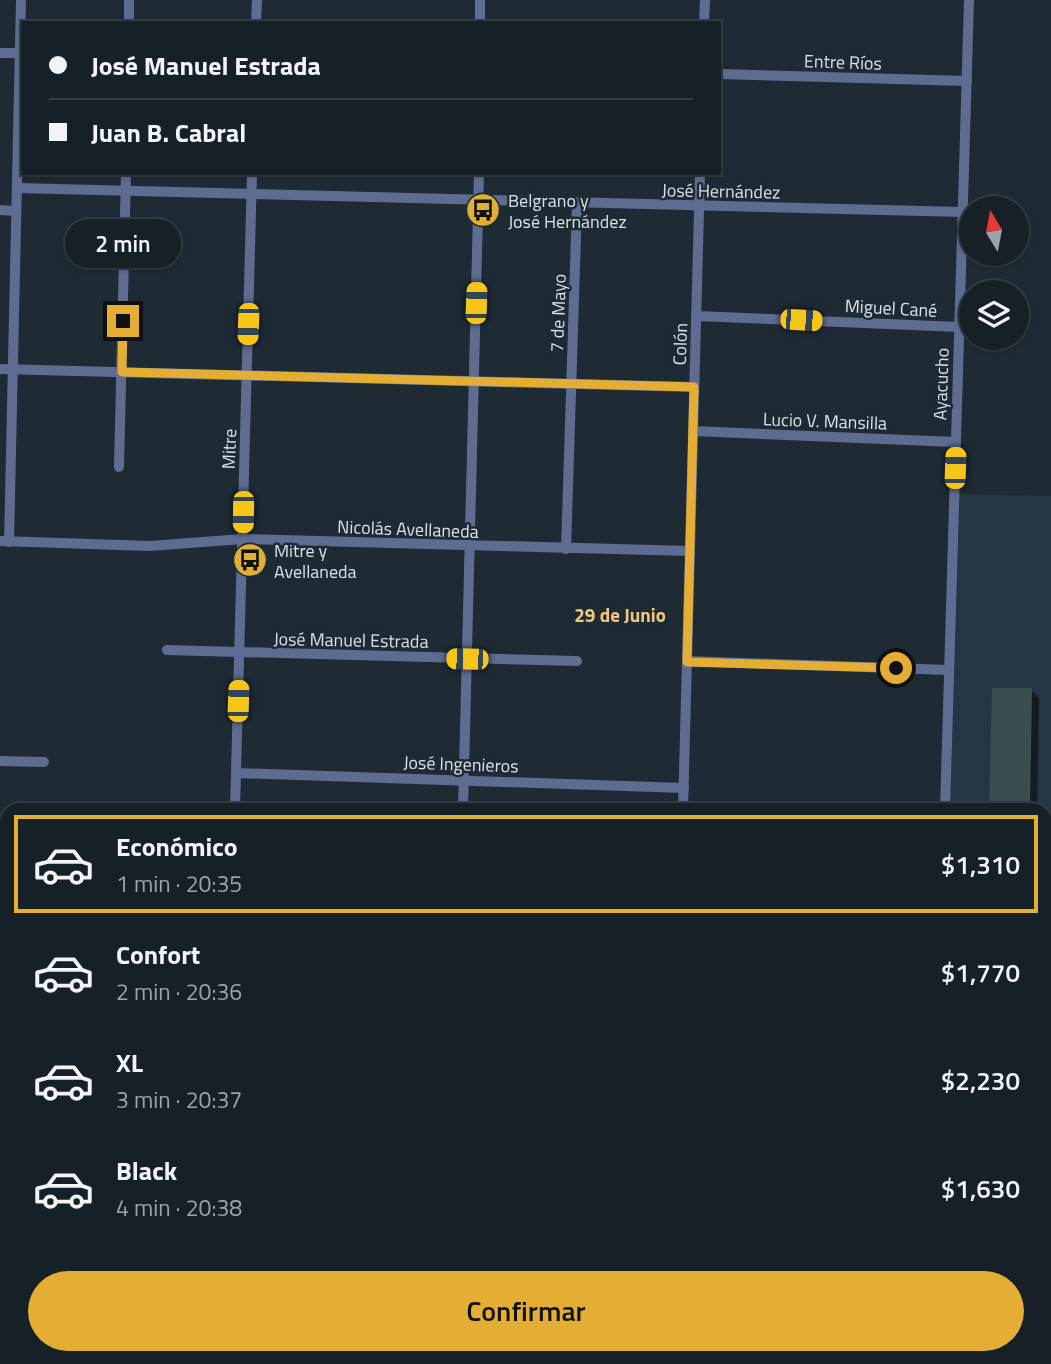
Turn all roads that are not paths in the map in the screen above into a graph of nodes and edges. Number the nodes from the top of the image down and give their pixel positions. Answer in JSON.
{"nodes":[{"id":1,"x":21,"y":0,"type":"edge"},
{"id":2,"x":129,"y":0,"type":"edge"},
{"id":3,"x":257,"y":0,"type":"edge"},
{"id":4,"x":480,"y":0,"type":"edge"},
{"id":5,"x":705,"y":0,"type":"edge"},
{"id":6,"x":969,"y":0,"type":"edge"},
{"id":7,"x":129,"y":21,"type":"edge"},
{"id":8,"x":256,"y":21,"type":"edge"},
{"id":9,"x":480,"y":21,"type":"edge"},
{"id":10,"x":704,"y":21,"type":"edge"},
{"id":11,"x":0,"y":53,"type":"edge"},
{"id":12,"x":21,"y":53,"type":"edge"},
{"id":13,"x":721,"y":74,"type":"edge"},
{"id":14,"x":967,"y":82,"type":"junction"},
{"id":15,"x":126,"y":175,"type":"edge"},
{"id":16,"x":252,"y":175,"type":"edge"},
{"id":17,"x":479,"y":175,"type":"edge"},
{"id":18,"x":700,"y":175,"type":"edge"},
{"id":19,"x":17,"y":188,"type":"junction"},
{"id":20,"x":126,"y":192,"type":"junction"},
{"id":21,"x":252,"y":195,"type":"junction"},
{"id":22,"x":963,"y":196,"type":"edge"},
{"id":23,"x":478,"y":202,"type":"junction"},
{"id":24,"x":577,"y":204,"type":"junction"},
{"id":25,"x":699,"y":207,"type":"junction"},
{"id":26,"x":0,"y":210,"type":"edge"},
{"id":27,"x":16,"y":211,"type":"junction"},
{"id":28,"x":959,"y":212,"type":"edge"},
{"id":29,"x":696,"y":316,"type":"junction"},
{"id":30,"x":959,"y":327,"type":"joint"},
{"id":31,"x":0,"y":369,"type":"edge"},
{"id":32,"x":13,"y":369,"type":"junction"},
{"id":33,"x":122,"y":372,"type":"junction"},
{"id":34,"x":247,"y":375,"type":"junction"},
{"id":35,"x":474,"y":381,"type":"junction"},
{"id":36,"x":571,"y":383,"type":"junction"},
{"id":37,"x":694,"y":387,"type":"junction"},
{"id":38,"x":693,"y":431,"type":"junction"},
{"id":39,"x":955,"y":442,"type":"junction"},
{"id":40,"x":119,"y":467,"type":"dead end"},
{"id":41,"x":242,"y":539,"type":"junction"},
{"id":42,"x":5,"y":542,"type":"edge"},
{"id":43,"x":470,"y":547,"type":"junction"},
{"id":44,"x":566,"y":549,"type":"junction"},
{"id":45,"x":690,"y":551,"type":"junction"},
{"id":46,"x":167,"y":650,"type":"dead end"},
{"id":47,"x":239,"y":653,"type":"junction"},
{"id":48,"x":467,"y":659,"type":"junction"},
{"id":49,"x":577,"y":661,"type":"dead end"},
{"id":50,"x":687,"y":662,"type":"junction"},
{"id":51,"x":948,"y":670,"type":"junction"},
{"id":52,"x":0,"y":761,"type":"edge"},
{"id":53,"x":44,"y":762,"type":"dead end"},
{"id":54,"x":236,"y":773,"type":"junction"},
{"id":55,"x":464,"y":780,"type":"junction"},
{"id":56,"x":684,"y":788,"type":"junction"},
{"id":57,"x":235,"y":803,"type":"edge"},
{"id":58,"x":463,"y":803,"type":"edge"},
{"id":59,"x":683,"y":803,"type":"edge"},
{"id":60,"x":945,"y":803,"type":"edge"}],
"edges":[{"from":1,"to":12,"type":"street"},
{"from":2,"to":7,"type":"street"},
{"from":3,"to":8,"type":"street"},
{"from":4,"to":9,"type":"street"},
{"from":5,"to":10,"type":"street"},
{"from":6,"to":14,"type":"street","name":"Ayacucho"},
{"from":11,"to":12,"type":"street"},
{"from":12,"to":19,"type":"street"},
{"from":13,"to":14,"type":"street","name":"Entre Ríos"},
{"from":14,"to":22,"type":"street","name":"Ayacucho"},
{"from":15,"to":20,"type":"street"},
{"from":16,"to":21,"type":"street","name":"Mitre"},
{"from":17,"to":23,"type":"street"},
{"from":18,"to":25,"type":"street","name":"Colón"},
{"from":19,"to":20,"type":"street","name":"José Hernández"},
{"from":19,"to":27,"type":"street"},
{"from":20,"to":21,"type":"street","name":"José Hernández"},
{"from":20,"to":33,"type":"street"},
{"from":21,"to":23,"type":"street","name":"José Hernández"},
{"from":21,"to":34,"type":"street","name":"Mitre"},
{"from":23,"to":24,"type":"street","name":"José Hernández"},
{"from":23,"to":35,"type":"street"},
{"from":24,"to":25,"type":"street","name":"José Hernández"},
{"from":24,"to":36,"type":"street","name":"7 de Mayo"},
{"from":25,"to":28,"type":"street","name":"José Hernández"},
{"from":25,"to":29,"type":"street","name":"Colón"},
{"from":26,"to":27,"type":"street"},
{"from":27,"to":32,"type":"street"},
{"from":29,"to":30,"type":"street","name":"Miguel Cané"},
{"from":29,"to":37,"type":"street","name":"Colón"},
{"from":30,"to":39,"type":"street","name":"Ayacucho"},
{"from":31,"to":32,"type":"street"},
{"from":32,"to":33,"type":"street"},
{"from":32,"to":42,"type":"street"},
{"from":33,"to":34,"type":"street"},
{"from":33,"to":40,"type":"street"},
{"from":34,"to":35,"type":"street"},
{"from":34,"to":41,"type":"street","name":"Mitre"},
{"from":35,"to":36,"type":"street"},
{"from":35,"to":43,"type":"street"},
{"from":36,"to":37,"type":"street"},
{"from":36,"to":44,"type":"street","name":"7 de Mayo"},
{"from":37,"to":38,"type":"street","name":"Colón"},
{"from":38,"to":39,"type":"street","name":"Lucio V. Mansilla"},
{"from":38,"to":45,"type":"street","name":"Colón"},
{"from":39,"to":51,"type":"street","name":"Ayacucho"},
{"from":41,"to":42,"type":"street","name":"Nicolás Avellaneda"},
{"from":41,"to":43,"type":"street","name":"Nicolás Avellaneda"},
{"from":41,"to":47,"type":"street","name":"Mitre"},
{"from":43,"to":44,"type":"street","name":"Nicolás Avellaneda"},
{"from":43,"to":48,"type":"street"},
{"from":44,"to":45,"type":"street","name":"Nicolás Avellaneda"},
{"from":45,"to":50,"type":"street","name":"Colón"},
{"from":46,"to":47,"type":"street","name":"José Manuel Estrada"},
{"from":47,"to":48,"type":"street","name":"José Manuel Estrada"},
{"from":47,"to":54,"type":"street","name":"Mitre"},
{"from":48,"to":49,"type":"street","name":"José Manuel Estrada"},
{"from":48,"to":55,"type":"street"},
{"from":50,"to":51,"type":"street"},
{"from":50,"to":56,"type":"street","name":"Colón"},
{"from":51,"to":60,"type":"street","name":"Ayacucho"},
{"from":52,"to":53,"type":"street"},
{"from":54,"to":55,"type":"street","name":"José Ingenieros"},
{"from":54,"to":57,"type":"street","name":"Mitre"},
{"from":55,"to":56,"type":"street","name":"José Ingenieros"},
{"from":55,"to":58,"type":"street"},
{"from":56,"to":59,"type":"street","name":"Colón"}]}
